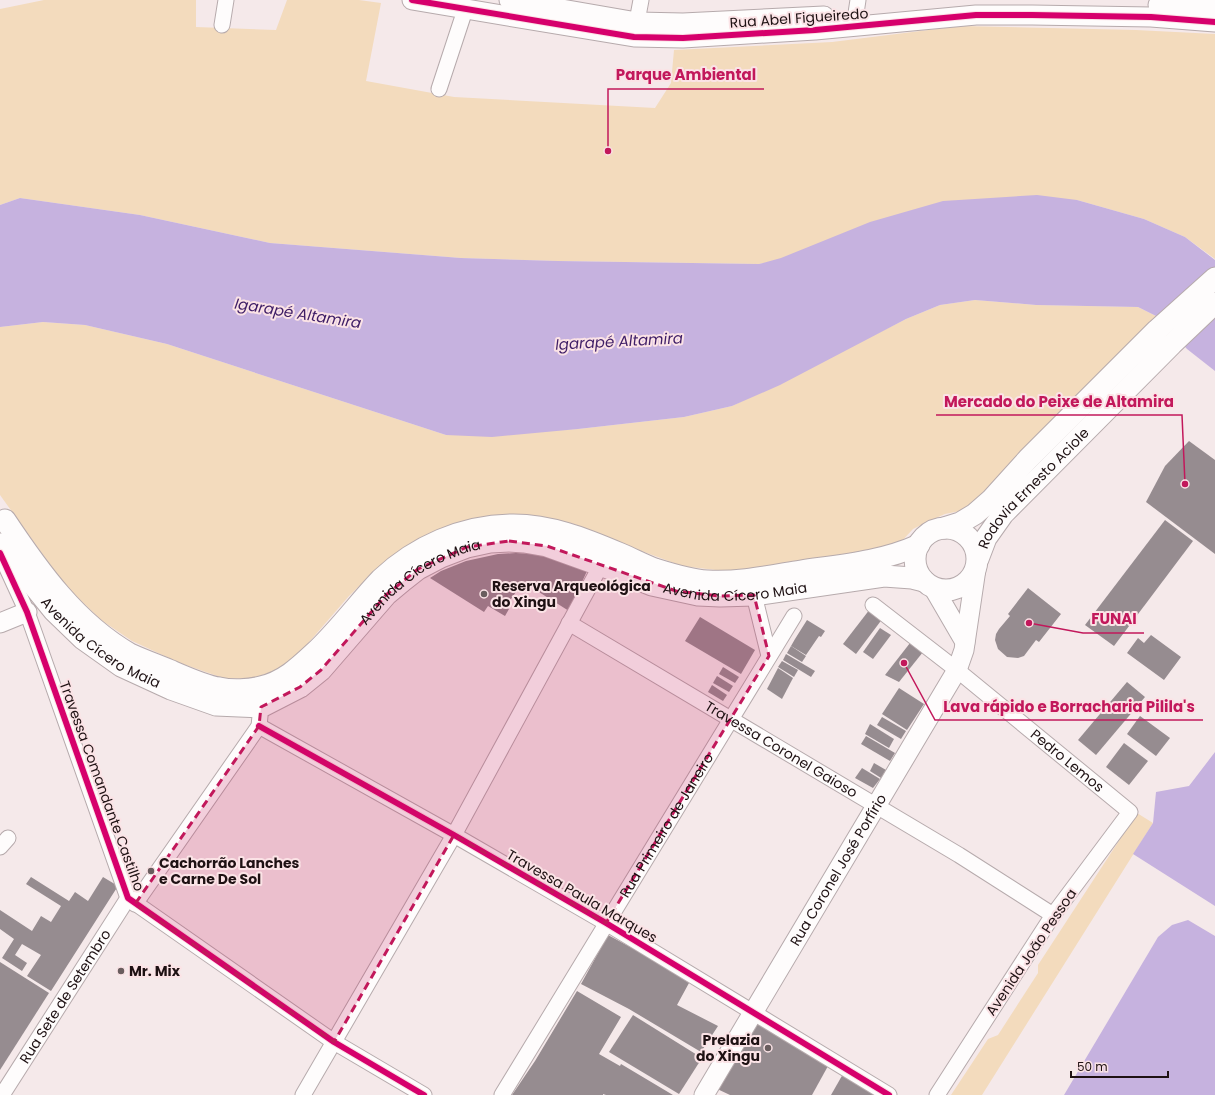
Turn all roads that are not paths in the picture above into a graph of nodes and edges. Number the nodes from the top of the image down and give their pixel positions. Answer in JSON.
{"nodes":[{"id":1,"x":226,"y":0,"type":"edge"},
{"id":2,"x":412,"y":0,"type":"edge"},
{"id":3,"x":509,"y":0,"type":"edge"},
{"id":4,"x":641,"y":0,"type":"edge"},
{"id":5,"x":1215,"y":7,"type":"edge"},
{"id":6,"x":465,"y":10,"type":"junction"},
{"id":7,"x":856,"y":13,"type":"edge"},
{"id":8,"x":1215,"y":22,"type":"edge"},
{"id":9,"x":222,"y":25,"type":"dead end"},
{"id":10,"x":635,"y":29,"type":"junction"},
{"id":11,"x":439,"y":89,"type":"dead end"},
{"id":12,"x":1215,"y":278,"type":"edge"},
{"id":13,"x":1215,"y":303,"type":"edge"},
{"id":14,"x":1165,"y":337,"type":"junction"},
{"id":15,"x":3,"y":515,"type":"edge"},
{"id":16,"x":944,"y":528,"type":"junction"},
{"id":17,"x":0,"y":543,"type":"edge"},
{"id":18,"x":919,"y":545,"type":"junction"},
{"id":19,"x":0,"y":554,"type":"edge"},
{"id":20,"x":977,"y":564,"type":"junction"},
{"id":21,"x":601,"y":565,"type":"junction"},
{"id":22,"x":929,"y":584,"type":"junction"},
{"id":23,"x":754,"y":595,"type":"junction"},
{"id":24,"x":873,"y":605,"type":"dead end"},
{"id":25,"x":27,"y":612,"type":"junction"},
{"id":26,"x":794,"y":616,"type":"dead end"},
{"id":27,"x":0,"y":623,"type":"edge"},
{"id":28,"x":569,"y":623,"type":"junction"},
{"id":29,"x":965,"y":642,"type":"junction"},
{"id":30,"x":769,"y":656,"type":"junction"},
{"id":31,"x":957,"y":670,"type":"junction"},
{"id":32,"x":260,"y":717,"type":"junction"},
{"id":33,"x":732,"y":719,"type":"junction"},
{"id":34,"x":876,"y":805,"type":"junction"},
{"id":35,"x":1130,"y":812,"type":"joint"},
{"id":36,"x":454,"y":835,"type":"junction"},
{"id":37,"x":131,"y":901,"type":"junction"},
{"id":38,"x":1053,"y":915,"type":"junction"},
{"id":39,"x":606,"y":923,"type":"junction"},
{"id":40,"x":753,"y":1013,"type":"junction"},
{"id":41,"x":334,"y":1042,"type":"junction"},
{"id":42,"x":2,"y":1095,"type":"edge"},
{"id":43,"x":303,"y":1095,"type":"edge"},
{"id":44,"x":424,"y":1095,"type":"edge"},
{"id":45,"x":502,"y":1095,"type":"edge"},
{"id":46,"x":704,"y":1095,"type":"edge"},
{"id":47,"x":889,"y":1095,"type":"edge"},
{"id":48,"x":937,"y":1095,"type":"edge"}],
"edges":[{"from":1,"to":9,"type":"street"},
{"from":2,"to":6,"type":"street","name":"Rua Abel Figueiredo"},
{"from":3,"to":10,"type":"street","name":"Rua Abel Figueiredo"},
{"from":4,"to":10,"type":"street"},
{"from":5,"to":7,"type":"street","name":"Rua Abel Figueiredo"},
{"from":6,"to":10,"type":"street","name":"Rua Abel Figueiredo"},
{"from":6,"to":11,"type":"street"},
{"from":7,"to":8,"type":"street","name":"Rua Abel Figueiredo"},
{"from":7,"to":10,"type":"street","name":"Rua Abel Figueiredo"},
{"from":12,"to":14,"type":"main road"},
{"from":13,"to":14,"type":"main road","name":"Rodovia Ernesto Aciole"},
{"from":14,"to":16,"type":"main road","name":"Rodovia Ernesto Aciole"},
{"from":14,"to":20,"type":"main road","name":"Rodovia Ernesto Aciole"},
{"from":15,"to":17,"type":"main road"},
{"from":15,"to":18,"type":"main road","name":"Avenida Cícero Maia"},
{"from":16,"to":18,"type":"main road"},
{"from":16,"to":20,"type":"main road"},
{"from":17,"to":32,"type":"main road","name":"Avenida Cícero Maia"},
{"from":18,"to":22,"type":"main road"},
{"from":19,"to":25,"type":"street","name":"Travessa Comandante Castilho"},
{"from":20,"to":22,"type":"main road"},
{"from":20,"to":29,"type":"street","name":"Rua Coronel José Porfírio"},
{"from":21,"to":23,"type":"main road","name":"Avenida Cícero Maia"},
{"from":21,"to":28,"type":"street"},
{"from":21,"to":32,"type":"main road","name":"Avenida Cícero Maia"},
{"from":22,"to":23,"type":"main road","name":"Avenida Cícero Maia"},
{"from":22,"to":29,"type":"street"},
{"from":23,"to":30,"type":"street"},
{"from":24,"to":31,"type":"street","name":"Pedro Lemos"},
{"from":25,"to":27,"type":"street"},
{"from":25,"to":37,"type":"street","name":"Travessa Comandante Castilho"},
{"from":26,"to":30,"type":"street","name":"Rua Primeiro de Janeiro"},
{"from":28,"to":33,"type":"street","name":"Travessa Coronel Gaioso"},
{"from":28,"to":36,"type":"street"},
{"from":29,"to":31,"type":"street","name":"Rua Coronel José Porfírio"},
{"from":30,"to":33,"type":"street","name":"Rua Primeiro de Janeiro"},
{"from":31,"to":34,"type":"street","name":"Rua Coronel José Porfírio"},
{"from":31,"to":35,"type":"street","name":"Pedro Lemos"},
{"from":32,"to":36,"type":"street","name":"Travessa Paula Marques"},
{"from":32,"to":37,"type":"street","name":"Rua Sete de Setembro"},
{"from":33,"to":34,"type":"street","name":"Travessa Coronel Gaioso"},
{"from":33,"to":39,"type":"street","name":"Rua Primeiro de Janeiro"},
{"from":34,"to":38,"type":"street","name":"Travessa Coronel Gaioso"},
{"from":34,"to":40,"type":"street","name":"Rua Coronel José Porfírio"},
{"from":35,"to":38,"type":"street","name":"Avenida João Pessoa"},
{"from":36,"to":39,"type":"street","name":"Travessa Paula Marques"},
{"from":36,"to":41,"type":"street"},
{"from":37,"to":41,"type":"street","name":"Travessa Comandante Castilho"},
{"from":37,"to":42,"type":"street","name":"Rua Sete de Setembro"},
{"from":38,"to":48,"type":"street","name":"Avenida João Pessoa"},
{"from":39,"to":40,"type":"street","name":"Travessa Paula Marques"},
{"from":39,"to":45,"type":"street","name":"Rua Primeiro de Janeiro"},
{"from":40,"to":46,"type":"street","name":"Rua Coronel José Porfírio"},
{"from":40,"to":47,"type":"street","name":"Travessa Paula Marques"},
{"from":41,"to":43,"type":"street"},
{"from":41,"to":44,"type":"street","name":"Travessa Comandante Castilho"}]}
